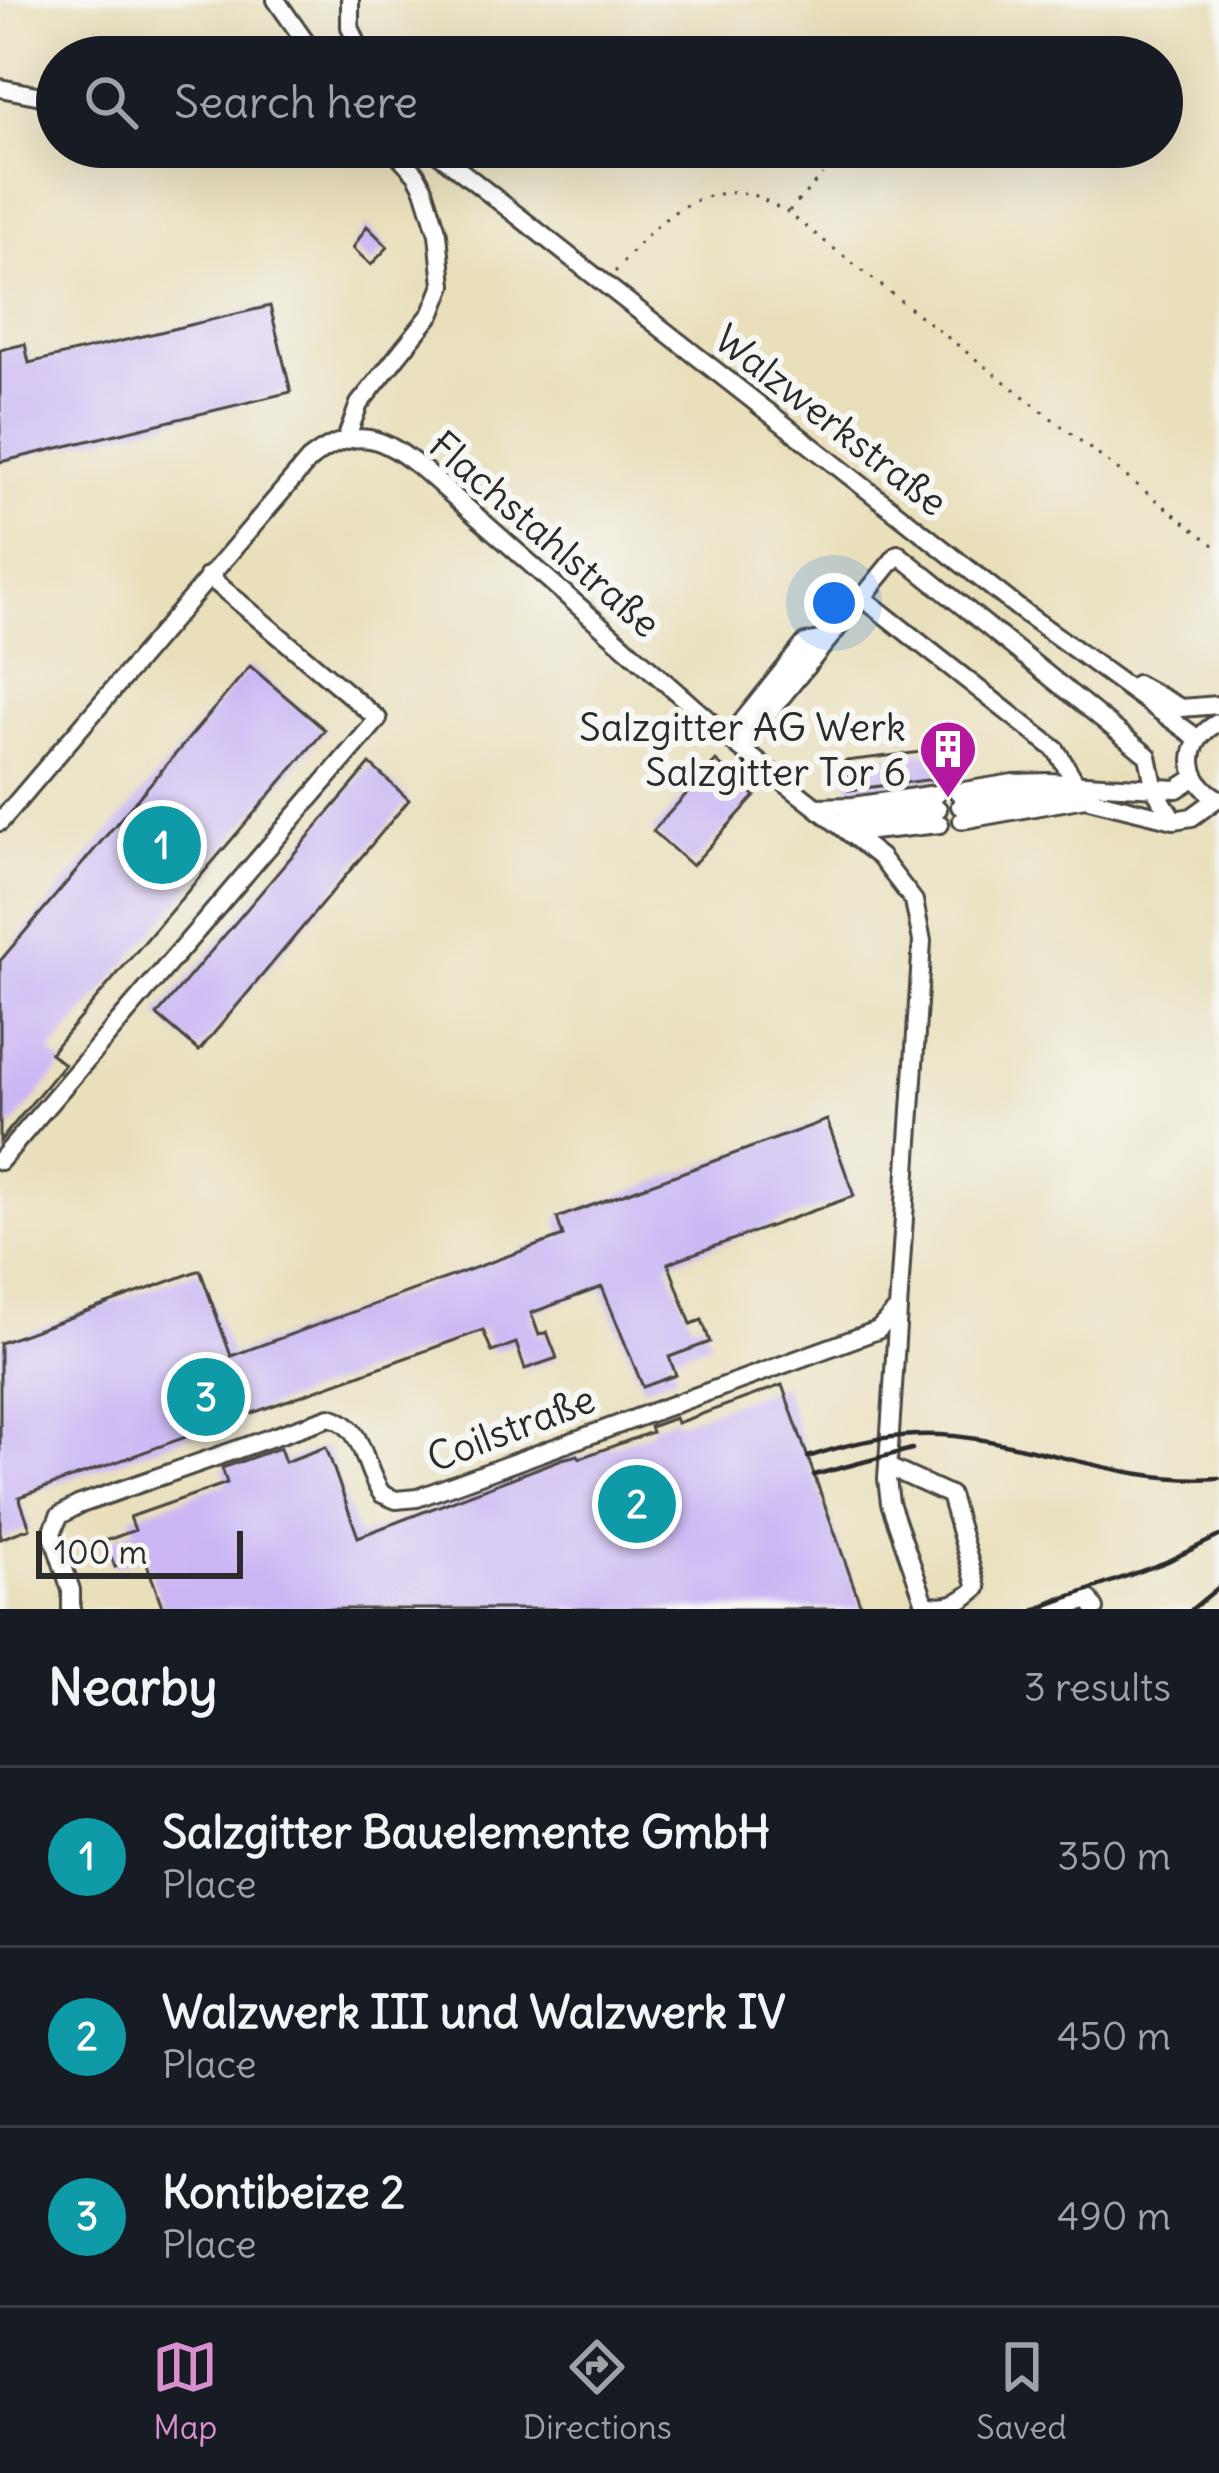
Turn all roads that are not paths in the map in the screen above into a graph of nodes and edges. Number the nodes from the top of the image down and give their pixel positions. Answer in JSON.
{"nodes":[{"id":1,"x":276,"y":0,"type":"edge"},
{"id":2,"x":350,"y":0,"type":"edge"},
{"id":3,"x":301,"y":36,"type":"edge"},
{"id":4,"x":354,"y":36,"type":"edge"},
{"id":5,"x":0,"y":88,"type":"edge"},
{"id":6,"x":36,"y":95,"type":"edge"},
{"id":7,"x":408,"y":168,"type":"edge"},
{"id":8,"x":456,"y":168,"type":"edge"},
{"id":9,"x":346,"y":439,"type":"junction"},
{"id":10,"x":208,"y":576,"type":"junction"},
{"id":11,"x":863,"y":598,"type":"junction"},
{"id":12,"x":1069,"y":646,"type":"junction"},
{"id":13,"x":1219,"y":705,"type":"edge"},
{"id":14,"x":1219,"y":722,"type":"edge"},
{"id":15,"x":1197,"y":738,"type":"junction"},
{"id":16,"x":735,"y":743,"type":"junction"},
{"id":17,"x":1194,"y":778,"type":"junction"},
{"id":18,"x":1081,"y":790,"type":"junction"},
{"id":19,"x":1155,"y":790,"type":"junction"},
{"id":20,"x":1218,"y":798,"type":"edge"},
{"id":21,"x":815,"y":807,"type":"junction"},
{"id":22,"x":1174,"y":820,"type":"junction"},
{"id":23,"x":0,"y":822,"type":"edge"},
{"id":24,"x":844,"y":828,"type":"junction"},
{"id":25,"x":0,"y":1161,"type":"edge"},
{"id":26,"x":899,"y":1299,"type":"junction"},
{"id":27,"x":888,"y":1467,"type":"junction"},
{"id":28,"x":927,"y":1606,"type":"edge"},
{"id":29,"x":70,"y":1609,"type":"edge"},
{"id":30,"x":1056,"y":1609,"type":"edge"},
{"id":31,"x":1095,"y":1609,"type":"edge"}],
"edges":[{"from":1,"to":3,"type":"street"},
{"from":2,"to":4,"type":"street"},
{"from":5,"to":6,"type":"street"},
{"from":7,"to":9,"type":"street"},
{"from":8,"to":12,"type":"street","name":"Walzwerkstraße"},
{"from":9,"to":10,"type":"street"},
{"from":9,"to":16,"type":"street","name":"Flachstahlstraße"},
{"from":10,"to":23,"type":"street"},
{"from":10,"to":25,"type":"street"},
{"from":11,"to":16,"type":"street"},
{"from":11,"to":18,"type":"street"},
{"from":11,"to":19,"type":"street"},
{"from":12,"to":13,"type":"street"},
{"from":12,"to":15,"type":"street","name":"Walzwerkstraße"},
{"from":14,"to":15,"type":"street"},
{"from":15,"to":17,"type":"street"},
{"from":16,"to":21,"type":"street","name":"Flachstahlstraße"},
{"from":17,"to":19,"type":"street"},
{"from":17,"to":20,"type":"street"},
{"from":18,"to":18,"type":"street"},
{"from":18,"to":19,"type":"street"},
{"from":18,"to":22,"type":"street"},
{"from":19,"to":22,"type":"street"},
{"from":20,"to":22,"type":"street"},
{"from":21,"to":24,"type":"street"},
{"from":21,"to":24,"type":"street"},
{"from":24,"to":26,"type":"street"},
{"from":26,"to":27,"type":"street"},
{"from":26,"to":29,"type":"street","name":"Coilstraße"},
{"from":27,"to":28,"type":"street"},
{"from":27,"to":28,"type":"street"},
{"from":30,"to":31,"type":"street"}]}
